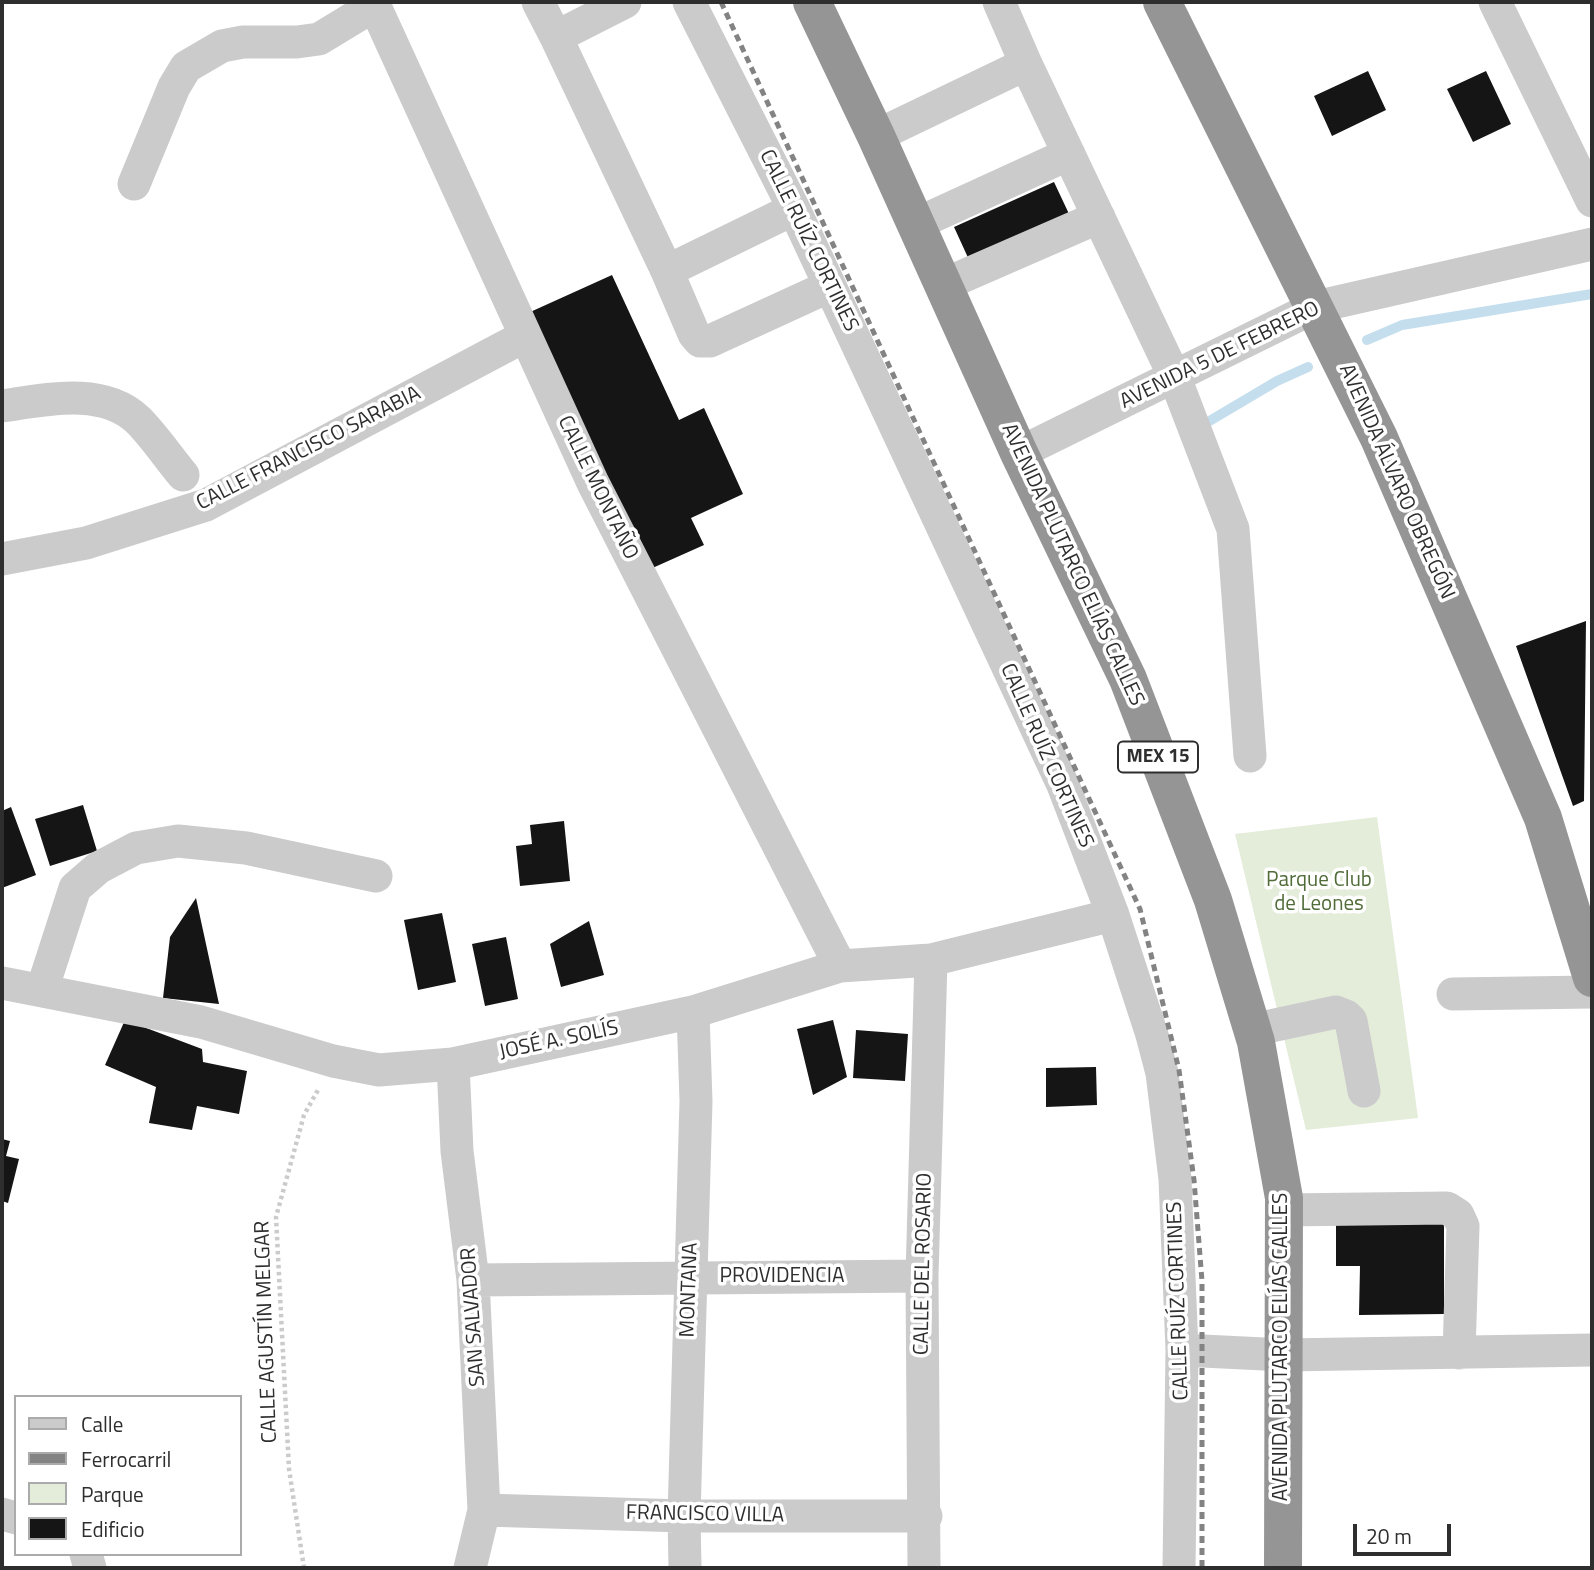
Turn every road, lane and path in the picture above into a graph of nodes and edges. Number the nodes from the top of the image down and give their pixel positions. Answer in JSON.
{"nodes":[{"id":1,"x":538,"y":2,"type":"edge"},
{"id":2,"x":625,"y":2,"type":"edge"},
{"id":3,"x":689,"y":2,"type":"edge"},
{"id":4,"x":812,"y":2,"type":"edge"},
{"id":5,"x":999,"y":2,"type":"edge"},
{"id":6,"x":1161,"y":2,"type":"edge"},
{"id":7,"x":1495,"y":2,"type":"edge"},
{"id":8,"x":374,"y":3,"type":"edge"},
{"id":9,"x":556,"y":37,"type":"junction"},
{"id":10,"x":1026,"y":64,"type":"junction"},
{"id":11,"x":876,"y":136,"type":"junction"},
{"id":12,"x":1069,"y":154,"type":"junction"},
{"id":13,"x":134,"y":184,"type":"dead end"},
{"id":14,"x":1592,"y":201,"type":"edge"},
{"id":15,"x":794,"y":209,"type":"junction"},
{"id":16,"x":1099,"y":217,"type":"junction"},
{"id":17,"x":916,"y":224,"type":"junction"},
{"id":18,"x":1592,"y":244,"type":"edge"},
{"id":19,"x":667,"y":271,"type":"junction"},
{"id":20,"x":943,"y":285,"type":"junction"},
{"id":21,"x":830,"y":286,"type":"junction"},
{"id":22,"x":1315,"y":307,"type":"junction"},
{"id":23,"x":525,"y":336,"type":"junction"},
{"id":24,"x":1175,"y":378,"type":"junction"},
{"id":25,"x":2,"y":406,"type":"edge"},
{"id":26,"x":1019,"y":453,"type":"junction"},
{"id":27,"x":183,"y":475,"type":"dead end"},
{"id":28,"x":2,"y":559,"type":"edge"},
{"id":29,"x":1250,"y":756,"type":"dead end"},
{"id":30,"x":376,"y":876,"type":"dead end"},
{"id":31,"x":1113,"y":915,"type":"junction"},
{"id":32,"x":1590,"y":957,"type":"edge"},
{"id":33,"x":932,"y":960,"type":"junction"},
{"id":34,"x":841,"y":965,"type":"junction"},
{"id":35,"x":2,"y":983,"type":"edge"},
{"id":36,"x":42,"y":990,"type":"junction"},
{"id":37,"x":1592,"y":992,"type":"edge"},
{"id":38,"x":1453,"y":994,"type":"dead end"},
{"id":39,"x":693,"y":1012,"type":"junction"},
{"id":40,"x":1252,"y":1030,"type":"junction"},
{"id":41,"x":333,"y":1061,"type":"junction"},
{"id":42,"x":453,"y":1064,"type":"junction"},
{"id":43,"x":1364,"y":1091,"type":"dead end"},
{"id":44,"x":1284,"y":1210,"type":"junction"},
{"id":45,"x":922,"y":1276,"type":"junction"},
{"id":46,"x":690,"y":1278,"type":"junction"},
{"id":47,"x":474,"y":1280,"type":"junction"},
{"id":48,"x":1182,"y":1350,"type":"junction"},
{"id":49,"x":1592,"y":1350,"type":"edge"},
{"id":50,"x":1459,"y":1353,"type":"junction"},
{"id":51,"x":1284,"y":1355,"type":"junction"},
{"id":52,"x":484,"y":1510,"type":"junction"},
{"id":53,"x":684,"y":1516,"type":"junction"},
{"id":54,"x":926,"y":1516,"type":"junction"},
{"id":55,"x":304,"y":1568,"type":"edge"},
{"id":56,"x":470,"y":1568,"type":"edge"},
{"id":57,"x":685,"y":1568,"type":"edge"},
{"id":58,"x":925,"y":1568,"type":"edge"},
{"id":59,"x":1179,"y":1568,"type":"edge"},
{"id":60,"x":1283,"y":1568,"type":"edge"}],
"edges":[{"from":1,"to":9,"type":"street"},
{"from":2,"to":9,"type":"street"},
{"from":3,"to":15,"type":"street","name":"CALLE RUÍZ CORTINES"},
{"from":4,"to":11,"type":"highway","name":"AVENIDA PLUTARCO ELÍAS CALLES","number":"MEX 15"},
{"from":5,"to":10,"type":"street"},
{"from":6,"to":22,"type":"highway","name":"AVENIDA ÁLVARO OBREGÓN"},
{"from":7,"to":14,"type":"street"},
{"from":8,"to":13,"type":"street"},
{"from":8,"to":23,"type":"street","name":"CALLE MONTAÑO"},
{"from":9,"to":19,"type":"street"},
{"from":10,"to":11,"type":"street"},
{"from":10,"to":12,"type":"street"},
{"from":11,"to":17,"type":"highway","name":"AVENIDA PLUTARCO ELÍAS CALLES","number":"MEX 15"},
{"from":12,"to":16,"type":"street"},
{"from":12,"to":17,"type":"street"},
{"from":15,"to":19,"type":"street"},
{"from":15,"to":21,"type":"street","name":"CALLE RUÍZ CORTINES"},
{"from":16,"to":20,"type":"street"},
{"from":16,"to":24,"type":"street"},
{"from":17,"to":20,"type":"highway","name":"AVENIDA PLUTARCO ELÍAS CALLES","number":"MEX 15"},
{"from":18,"to":22,"type":"street","name":"AVENIDA 5 DE FEBRERO"},
{"from":19,"to":21,"type":"street"},
{"from":20,"to":26,"type":"highway","name":"AVENIDA PLUTARCO ELÍAS CALLES","number":"MEX 15"},
{"from":21,"to":31,"type":"street","name":"CALLE RUÍZ CORTINES"},
{"from":22,"to":24,"type":"street","name":"AVENIDA 5 DE FEBRERO"},
{"from":22,"to":32,"type":"highway","name":"AVENIDA ÁLVARO OBREGÓN"},
{"from":23,"to":28,"type":"street","name":"CALLE FRANCISCO SARABIA"},
{"from":23,"to":34,"type":"street","name":"CALLE MONTAÑO"},
{"from":24,"to":26,"type":"street","name":"AVENIDA 5 DE FEBRERO"},
{"from":24,"to":29,"type":"street"},
{"from":25,"to":27,"type":"street"},
{"from":26,"to":40,"type":"highway","name":"AVENIDA PLUTARCO ELÍAS CALLES","number":"MEX 15"},
{"from":30,"to":36,"type":"street"},
{"from":31,"to":33,"type":"street","name":"JOSÉ A. SOLÍS"},
{"from":31,"to":48,"type":"street","name":"CALLE RUÍZ CORTINES"},
{"from":33,"to":34,"type":"street","name":"JOSÉ A. SOLÍS"},
{"from":33,"to":45,"type":"street","name":"CALLE DEL ROSARIO"},
{"from":34,"to":39,"type":"street","name":"JOSÉ A. SOLÍS"},
{"from":35,"to":36,"type":"street","name":"JOSÉ A. SOLÍS"},
{"from":36,"to":41,"type":"street","name":"JOSÉ A. SOLÍS"},
{"from":37,"to":38,"type":"street"},
{"from":39,"to":42,"type":"street","name":"JOSÉ A. SOLÍS"},
{"from":39,"to":46,"type":"street","name":"MONTANA"},
{"from":40,"to":43,"type":"street"},
{"from":40,"to":44,"type":"highway","name":"AVENIDA PLUTARCO ELÍAS CALLES","number":"MEX 15"},
{"from":41,"to":42,"type":"street","name":"JOSÉ A. SOLÍS"},
{"from":41,"to":55,"type":"path","name":"CALLE AGUSTÍN MELGAR"},
{"from":42,"to":47,"type":"street","name":"SAN SALVADOR"},
{"from":44,"to":50,"type":"street"},
{"from":44,"to":51,"type":"highway","name":"AVENIDA PLUTARCO ELÍAS CALLES","number":"MEX 15"},
{"from":45,"to":46,"type":"street","name":"PROVIDENCIA"},
{"from":45,"to":54,"type":"street","name":"CALLE DEL ROSARIO"},
{"from":46,"to":47,"type":"street","name":"PROVIDENCIA"},
{"from":46,"to":53,"type":"street","name":"MONTANA"},
{"from":47,"to":52,"type":"street","name":"SAN SALVADOR"},
{"from":48,"to":51,"type":"street"},
{"from":48,"to":59,"type":"street","name":"CALLE RUÍZ CORTINES"},
{"from":49,"to":50,"type":"street"},
{"from":50,"to":51,"type":"street"},
{"from":51,"to":60,"type":"highway","name":"AVENIDA PLUTARCO ELÍAS CALLES","number":"MEX 15"},
{"from":52,"to":53,"type":"street","name":"FRANCISCO VILLA"},
{"from":52,"to":56,"type":"street","name":"SAN SALVADOR"},
{"from":53,"to":54,"type":"street","name":"FRANCISCO VILLA"},
{"from":53,"to":57,"type":"street","name":"MONTANA"},
{"from":54,"to":58,"type":"street","name":"CALLE DEL ROSARIO"}]}
